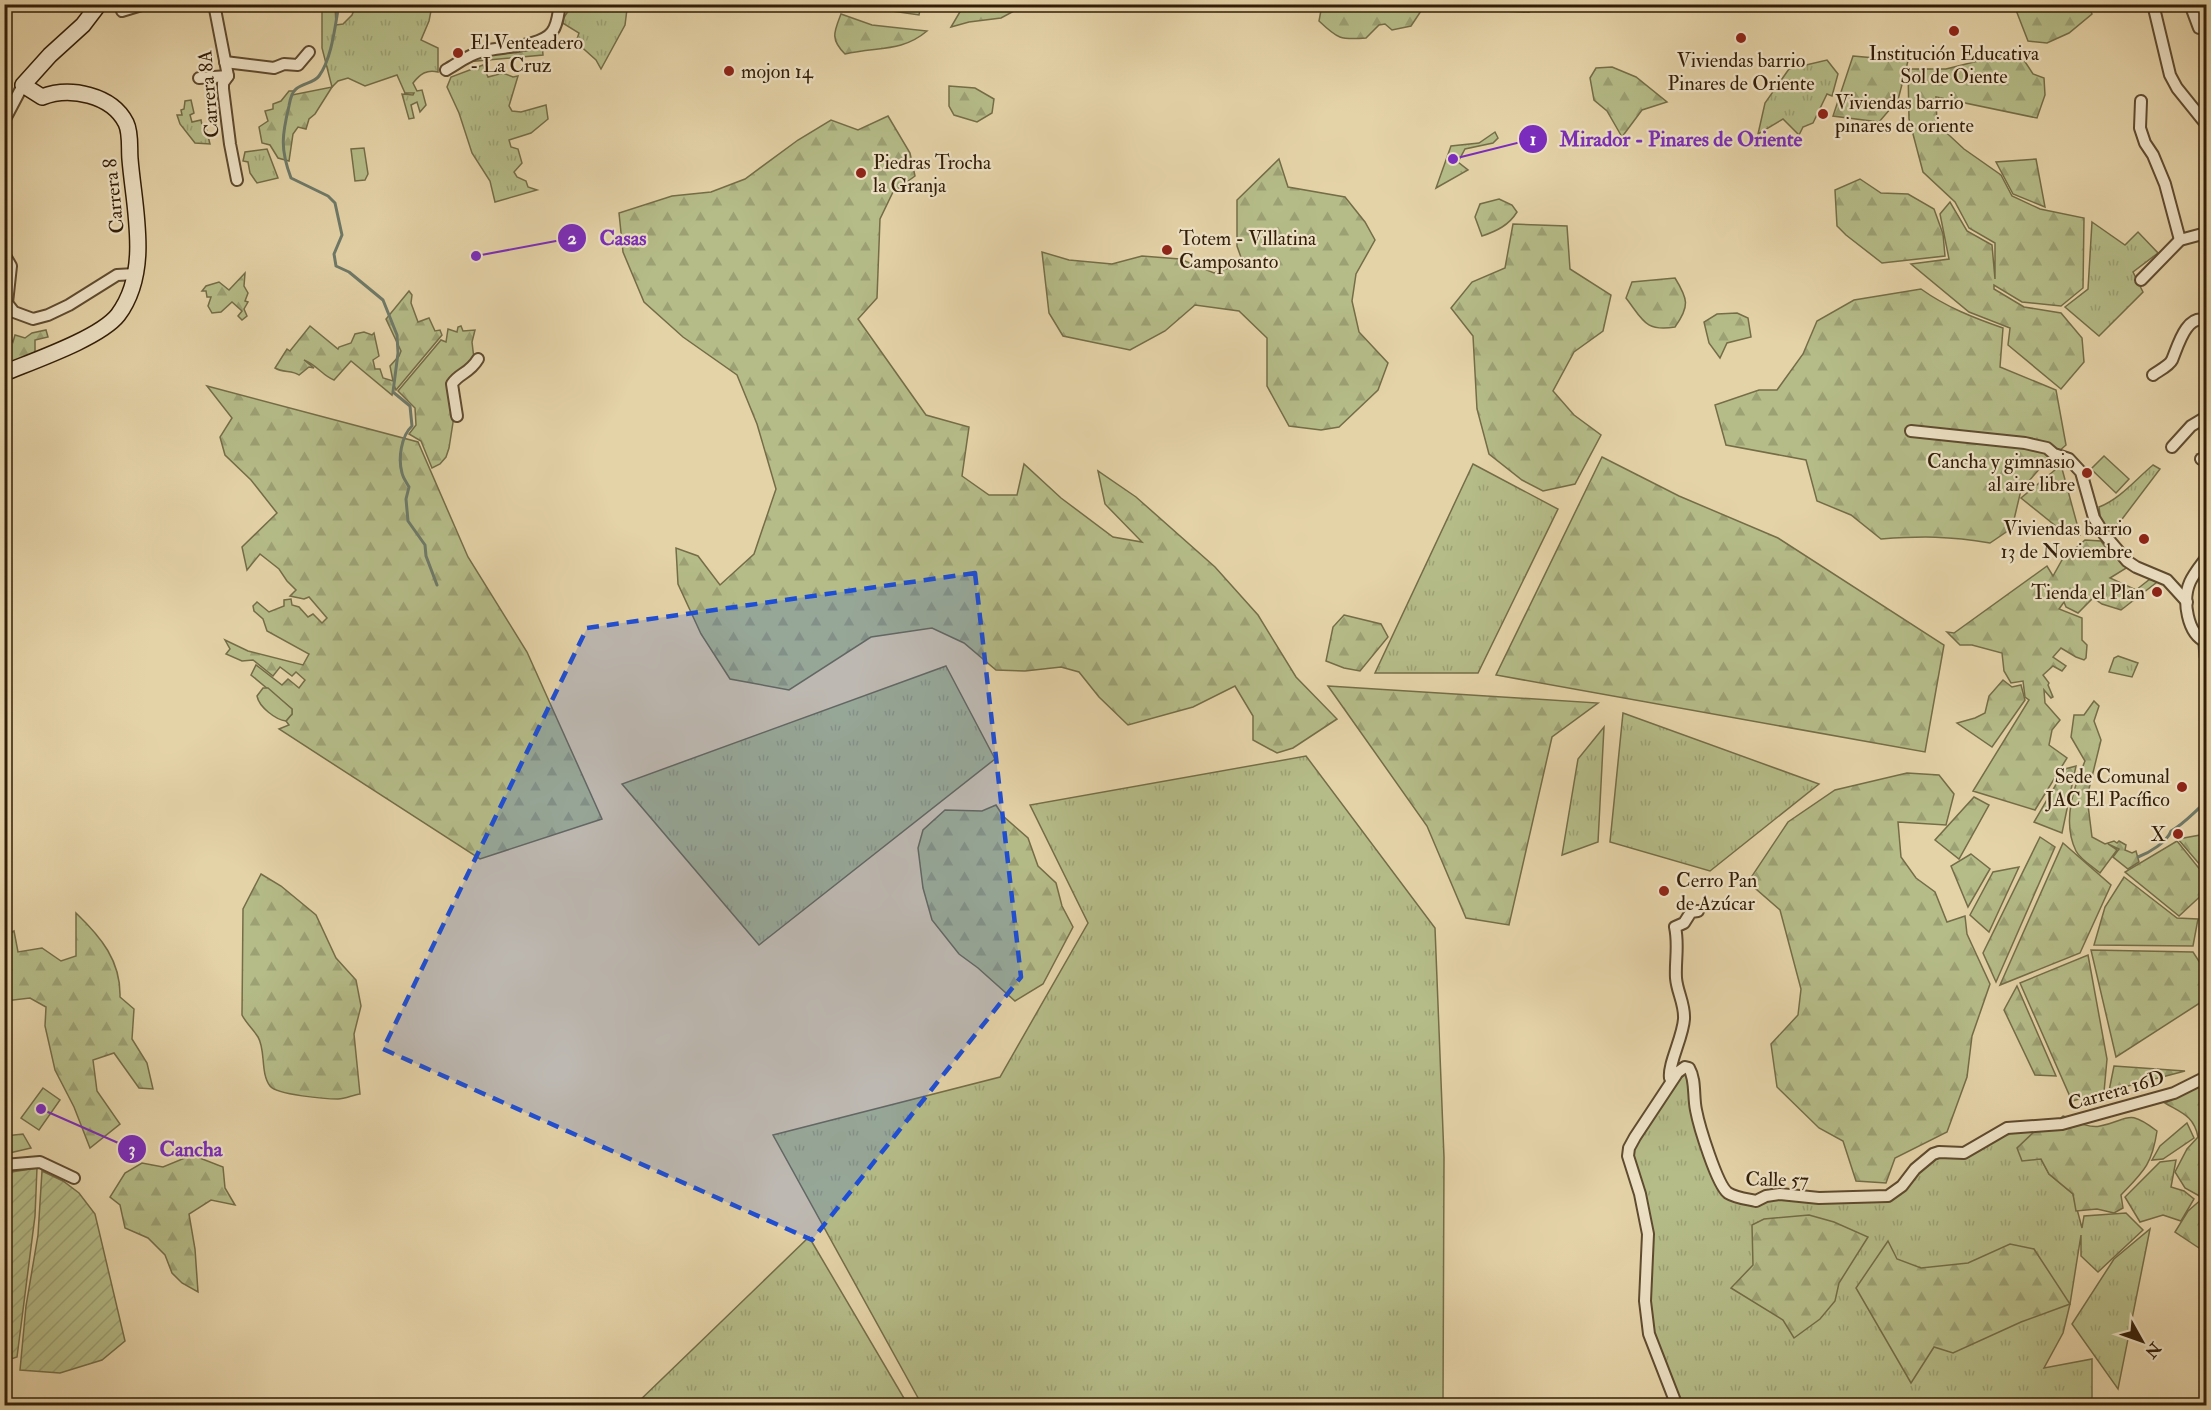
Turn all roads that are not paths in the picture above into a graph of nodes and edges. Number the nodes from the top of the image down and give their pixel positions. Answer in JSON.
{"nodes":[{"id":1,"x":99,"y":4,"type":"edge"},
{"id":2,"x":145,"y":4,"type":"edge"},
{"id":3,"x":214,"y":4,"type":"edge"},
{"id":4,"x":560,"y":4,"type":"edge"},
{"id":5,"x":2153,"y":4,"type":"edge"},
{"id":6,"x":2190,"y":4,"type":"edge"},
{"id":7,"x":122,"y":11,"type":"dead end"},
{"id":8,"x":2199,"y":28,"type":"dead end"},
{"id":9,"x":309,"y":52,"type":"dead end"},
{"id":10,"x":225,"y":62,"type":"junction"},
{"id":11,"x":446,"y":70,"type":"dead end"},
{"id":12,"x":228,"y":76,"type":"junction"},
{"id":13,"x":199,"y":78,"type":"dead end"},
{"id":14,"x":24,"y":85,"type":"junction"},
{"id":15,"x":2141,"y":101,"type":"dead end"},
{"id":16,"x":4,"y":122,"type":"edge"},
{"id":17,"x":2206,"y":123,"type":"edge"},
{"id":18,"x":237,"y":180,"type":"dead end"},
{"id":19,"x":2206,"y":233,"type":"edge"},
{"id":20,"x":2180,"y":240,"type":"junction"},
{"id":21,"x":4,"y":254,"type":"edge"},
{"id":22,"x":135,"y":274,"type":"junction"},
{"id":23,"x":2141,"y":280,"type":"dead end"},
{"id":24,"x":2206,"y":320,"type":"edge"},
{"id":25,"x":478,"y":359,"type":"dead end"},
{"id":26,"x":4,"y":373,"type":"edge"},
{"id":27,"x":2153,"y":375,"type":"dead end"},
{"id":28,"x":457,"y":416,"type":"dead end"},
{"id":29,"x":2206,"y":417,"type":"edge"},
{"id":30,"x":1911,"y":431,"type":"dead end"},
{"id":31,"x":2172,"y":447,"type":"dead end"},
{"id":32,"x":2206,"y":558,"type":"edge"},
{"id":33,"x":2187,"y":602,"type":"junction"},
{"id":34,"x":2206,"y":642,"type":"edge"},
{"id":35,"x":1698,"y":911,"type":"dead end"},
{"id":36,"x":1678,"y":1072,"type":"junction"},
{"id":37,"x":2206,"y":1077,"type":"edge"},
{"id":38,"x":2032,"y":1126,"type":"joint"},
{"id":39,"x":4,"y":1165,"type":"edge"},
{"id":40,"x":74,"y":1178,"type":"dead end"},
{"id":41,"x":1677,"y":1406,"type":"edge"}],
"edges":[{"from":1,"to":14,"type":"street"},
{"from":2,"to":7,"type":"street"},
{"from":3,"to":10,"type":"street","name":"Carrera 8A"},
{"from":4,"to":11,"type":"street"},
{"from":5,"to":17,"type":"street"},
{"from":6,"to":8,"type":"street"},
{"from":9,"to":10,"type":"street"},
{"from":10,"to":12,"type":"street","name":"Carrera 8A"},
{"from":12,"to":13,"type":"street"},
{"from":12,"to":18,"type":"street","name":"Carrera 8A"},
{"from":14,"to":16,"type":"street"},
{"from":14,"to":22,"type":"street","name":"Carrera 8"},
{"from":15,"to":20,"type":"street"},
{"from":19,"to":20,"type":"street"},
{"from":20,"to":23,"type":"street"},
{"from":21,"to":22,"type":"street"},
{"from":22,"to":26,"type":"street","name":"Carrera 8"},
{"from":24,"to":27,"type":"street"},
{"from":25,"to":28,"type":"street"},
{"from":29,"to":31,"type":"street"},
{"from":30,"to":33,"type":"street"},
{"from":32,"to":33,"type":"street"},
{"from":33,"to":34,"type":"street"},
{"from":35,"to":36,"type":"street"},
{"from":36,"to":38,"type":"street","name":"Calle 57"},
{"from":36,"to":41,"type":"street"},
{"from":37,"to":38,"type":"street","name":"Carrera 16D"},
{"from":39,"to":40,"type":"street"}]}
